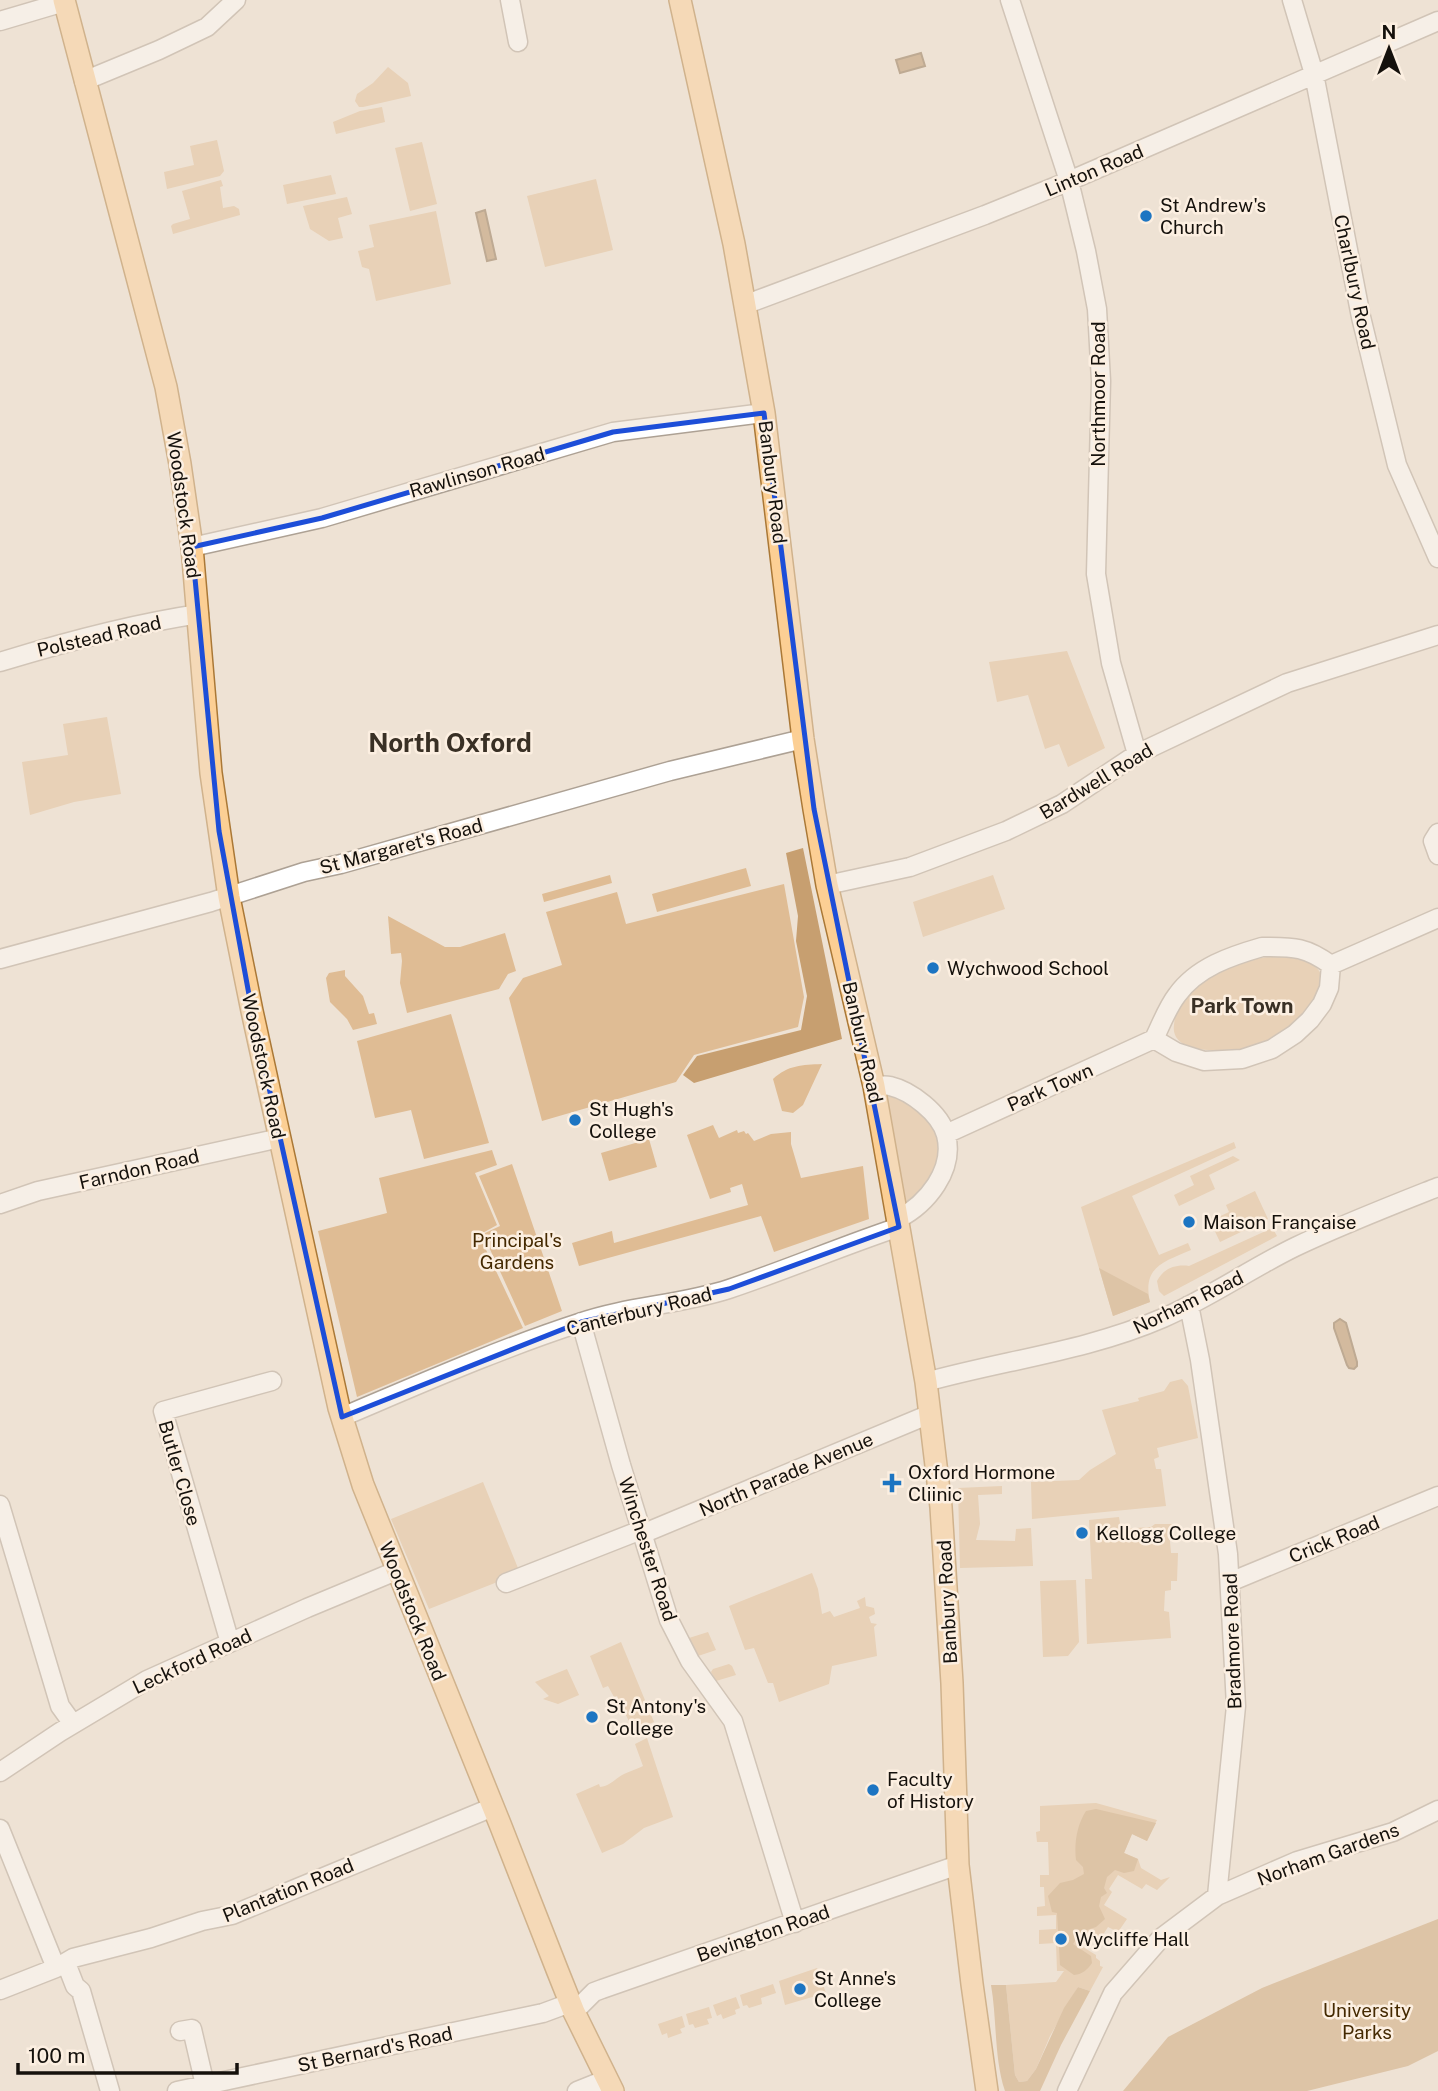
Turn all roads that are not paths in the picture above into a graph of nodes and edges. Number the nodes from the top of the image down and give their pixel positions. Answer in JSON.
{"nodes":[{"id":1,"x":236,"y":0,"type":"edge"},
{"id":2,"x":510,"y":0,"type":"edge"},
{"id":3,"x":680,"y":0,"type":"edge"},
{"id":4,"x":1010,"y":0,"type":"edge"},
{"id":5,"x":1292,"y":0,"type":"edge"},
{"id":6,"x":64,"y":1,"type":"edge"},
{"id":7,"x":0,"y":21,"type":"edge"},
{"id":8,"x":1438,"y":21,"type":"edge"},
{"id":9,"x":518,"y":42,"type":"dead end"},
{"id":10,"x":1314,"y":74,"type":"junction"},
{"id":11,"x":84,"y":81,"type":"junction"},
{"id":12,"x":1069,"y":181,"type":"junction"},
{"id":13,"x":744,"y":305,"type":"junction"},
{"id":14,"x":764,"y":413,"type":"junction"},
{"id":15,"x":192,"y":547,"type":"junction"},
{"id":16,"x":1438,"y":558,"type":"edge"},
{"id":17,"x":199,"y":614,"type":"junction"},
{"id":18,"x":1438,"y":635,"type":"edge"},
{"id":19,"x":0,"y":662,"type":"edge"},
{"id":20,"x":803,"y":739,"type":"junction"},
{"id":21,"x":1137,"y":754,"type":"junction"},
{"id":22,"x":1438,"y":833,"type":"edge"},
{"id":23,"x":1438,"y":855,"type":"edge"},
{"id":24,"x":828,"y":885,"type":"junction"},
{"id":25,"x":229,"y":897,"type":"junction"},
{"id":26,"x":1438,"y":918,"type":"edge"},
{"id":27,"x":0,"y":959,"type":"edge"},
{"id":28,"x":1331,"y":965,"type":"junction"},
{"id":29,"x":1154,"y":1040,"type":"junction"},
{"id":30,"x":874,"y":1086,"type":"junction"},
{"id":31,"x":946,"y":1134,"type":"junction"},
{"id":32,"x":280,"y":1138,"type":"junction"},
{"id":33,"x":1438,"y":1188,"type":"edge"},
{"id":34,"x":0,"y":1204,"type":"edge"},
{"id":35,"x":899,"y":1223,"type":"junction"},
{"id":36,"x":1189,"y":1305,"type":"junction"},
{"id":37,"x":581,"y":1322,"type":"junction"},
{"id":38,"x":272,"y":1381,"type":"dead end"},
{"id":39,"x":926,"y":1382,"type":"junction"},
{"id":40,"x":930,"y":1414,"type":"junction"},
{"id":41,"x":342,"y":1417,"type":"junction"},
{"id":42,"x":1438,"y":1496,"type":"edge"},
{"id":43,"x":1,"y":1514,"type":"edge"},
{"id":44,"x":641,"y":1532,"type":"junction"},
{"id":45,"x":396,"y":1571,"type":"junction"},
{"id":46,"x":1230,"y":1582,"type":"junction"},
{"id":47,"x":506,"y":1583,"type":"dead end"},
{"id":48,"x":230,"y":1643,"type":"junction"},
{"id":49,"x":73,"y":1724,"type":"junction"},
{"id":50,"x":0,"y":1772,"type":"edge"},
{"id":51,"x":493,"y":1807,"type":"junction"},
{"id":52,"x":1438,"y":1810,"type":"edge"},
{"id":53,"x":0,"y":1829,"type":"edge"},
{"id":54,"x":958,"y":1865,"type":"junction"},
{"id":55,"x":1217,"y":1896,"type":"junction"},
{"id":56,"x":795,"y":1923,"type":"junction"},
{"id":57,"x":61,"y":1966,"type":"junction"},
{"id":58,"x":0,"y":1990,"type":"edge"},
{"id":59,"x":565,"y":2008,"type":"junction"},
{"id":60,"x":180,"y":2031,"type":"dead end"},
{"id":61,"x":205,"y":2085,"type":"junction"},
{"id":62,"x":610,"y":2085,"type":"edge"},
{"id":63,"x":110,"y":2091,"type":"edge"},
{"id":64,"x":177,"y":2091,"type":"edge"},
{"id":65,"x":577,"y":2091,"type":"edge"},
{"id":66,"x":987,"y":2091,"type":"edge"},
{"id":67,"x":1067,"y":2091,"type":"edge"}],
"edges":[{"from":1,"to":11,"type":"street"},
{"from":2,"to":9,"type":"street"},
{"from":3,"to":13,"type":"main road","name":"Banbury Road"},
{"from":4,"to":12,"type":"street","name":"Northmoor Road"},
{"from":5,"to":10,"type":"street","name":"Charlbury Road"},
{"from":6,"to":7,"type":"street"},
{"from":6,"to":11,"type":"main road","name":"Woodstock Road"},
{"from":8,"to":10,"type":"street","name":"Linton Road"},
{"from":10,"to":12,"type":"street","name":"Linton Road"},
{"from":10,"to":16,"type":"street","name":"Charlbury Road"},
{"from":11,"to":15,"type":"main road","name":"Woodstock Road"},
{"from":12,"to":13,"type":"street","name":"Linton Road"},
{"from":12,"to":21,"type":"street","name":"Northmoor Road"},
{"from":13,"to":14,"type":"main road","name":"Banbury Road"},
{"from":14,"to":15,"type":"street","name":"Rawlinson Road"},
{"from":14,"to":20,"type":"main road","name":"Banbury Road"},
{"from":15,"to":17,"type":"main road","name":"Woodstock Road"},
{"from":17,"to":19,"type":"street","name":"Polstead Road"},
{"from":17,"to":25,"type":"main road","name":"Woodstock Road"},
{"from":18,"to":21,"type":"street","name":"Bardwell Road"},
{"from":20,"to":24,"type":"main road","name":"Banbury Road"},
{"from":20,"to":25,"type":"street","name":"St Margaret's Road"},
{"from":21,"to":24,"type":"street","name":"Bardwell Road"},
{"from":22,"to":23,"type":"street"},
{"from":24,"to":30,"type":"main road","name":"Banbury Road"},
{"from":25,"to":27,"type":"street","name":"St Margaret's Road"},
{"from":25,"to":32,"type":"main road","name":"Woodstock Road"},
{"from":26,"to":28,"type":"street"},
{"from":28,"to":29,"type":"street"},
{"from":28,"to":29,"type":"street"},
{"from":29,"to":31,"type":"street","name":"Park Town"},
{"from":30,"to":31,"type":"street"},
{"from":30,"to":35,"type":"main road","name":"Banbury Road"},
{"from":31,"to":35,"type":"street"},
{"from":32,"to":34,"type":"street","name":"Farndon Road"},
{"from":32,"to":41,"type":"main road","name":"Woodstock Road"},
{"from":33,"to":36,"type":"street","name":"Norham Road"},
{"from":35,"to":37,"type":"street","name":"Canterbury Road"},
{"from":35,"to":39,"type":"main road","name":"Banbury Road"},
{"from":36,"to":39,"type":"street","name":"Norham Road"},
{"from":36,"to":46,"type":"street","name":"Bradmore Road"},
{"from":37,"to":41,"type":"street","name":"Canterbury Road"},
{"from":37,"to":44,"type":"street","name":"Winchester Road"},
{"from":38,"to":48,"type":"street","name":"Butler Close"},
{"from":39,"to":40,"type":"main road","name":"Banbury Road"},
{"from":40,"to":44,"type":"street","name":"North Parade Avenue"},
{"from":40,"to":54,"type":"main road","name":"Banbury Road"},
{"from":41,"to":45,"type":"main road","name":"Woodstock Road"},
{"from":42,"to":46,"type":"street","name":"Crick Road"},
{"from":43,"to":49,"type":"street"},
{"from":44,"to":47,"type":"street","name":"North Parade Avenue"},
{"from":44,"to":56,"type":"street","name":"Winchester Road"},
{"from":45,"to":48,"type":"street","name":"Leckford Road"},
{"from":45,"to":51,"type":"main road","name":"Woodstock Road"},
{"from":46,"to":55,"type":"street","name":"Bradmore Road"},
{"from":48,"to":49,"type":"street","name":"Leckford Road"},
{"from":49,"to":50,"type":"street","name":"Leckford Road"},
{"from":51,"to":57,"type":"street","name":"Plantation Road"},
{"from":51,"to":59,"type":"main road","name":"Woodstock Road"},
{"from":52,"to":55,"type":"street","name":"Norham Gardens"},
{"from":53,"to":57,"type":"street"},
{"from":54,"to":56,"type":"street","name":"Bevington Road"},
{"from":54,"to":66,"type":"main road","name":"Banbury Road"},
{"from":55,"to":67,"type":"street","name":"Norham Gardens"},
{"from":56,"to":59,"type":"street","name":"Bevington Road"},
{"from":57,"to":58,"type":"street","name":"Plantation Road"},
{"from":57,"to":63,"type":"street"},
{"from":59,"to":61,"type":"street","name":"St Bernard's Road"},
{"from":59,"to":62,"type":"main road","name":"Woodstock Road"},
{"from":60,"to":61,"type":"street"},
{"from":61,"to":64,"type":"street","name":"St Bernard's Road"},
{"from":62,"to":65,"type":"street"}]}
